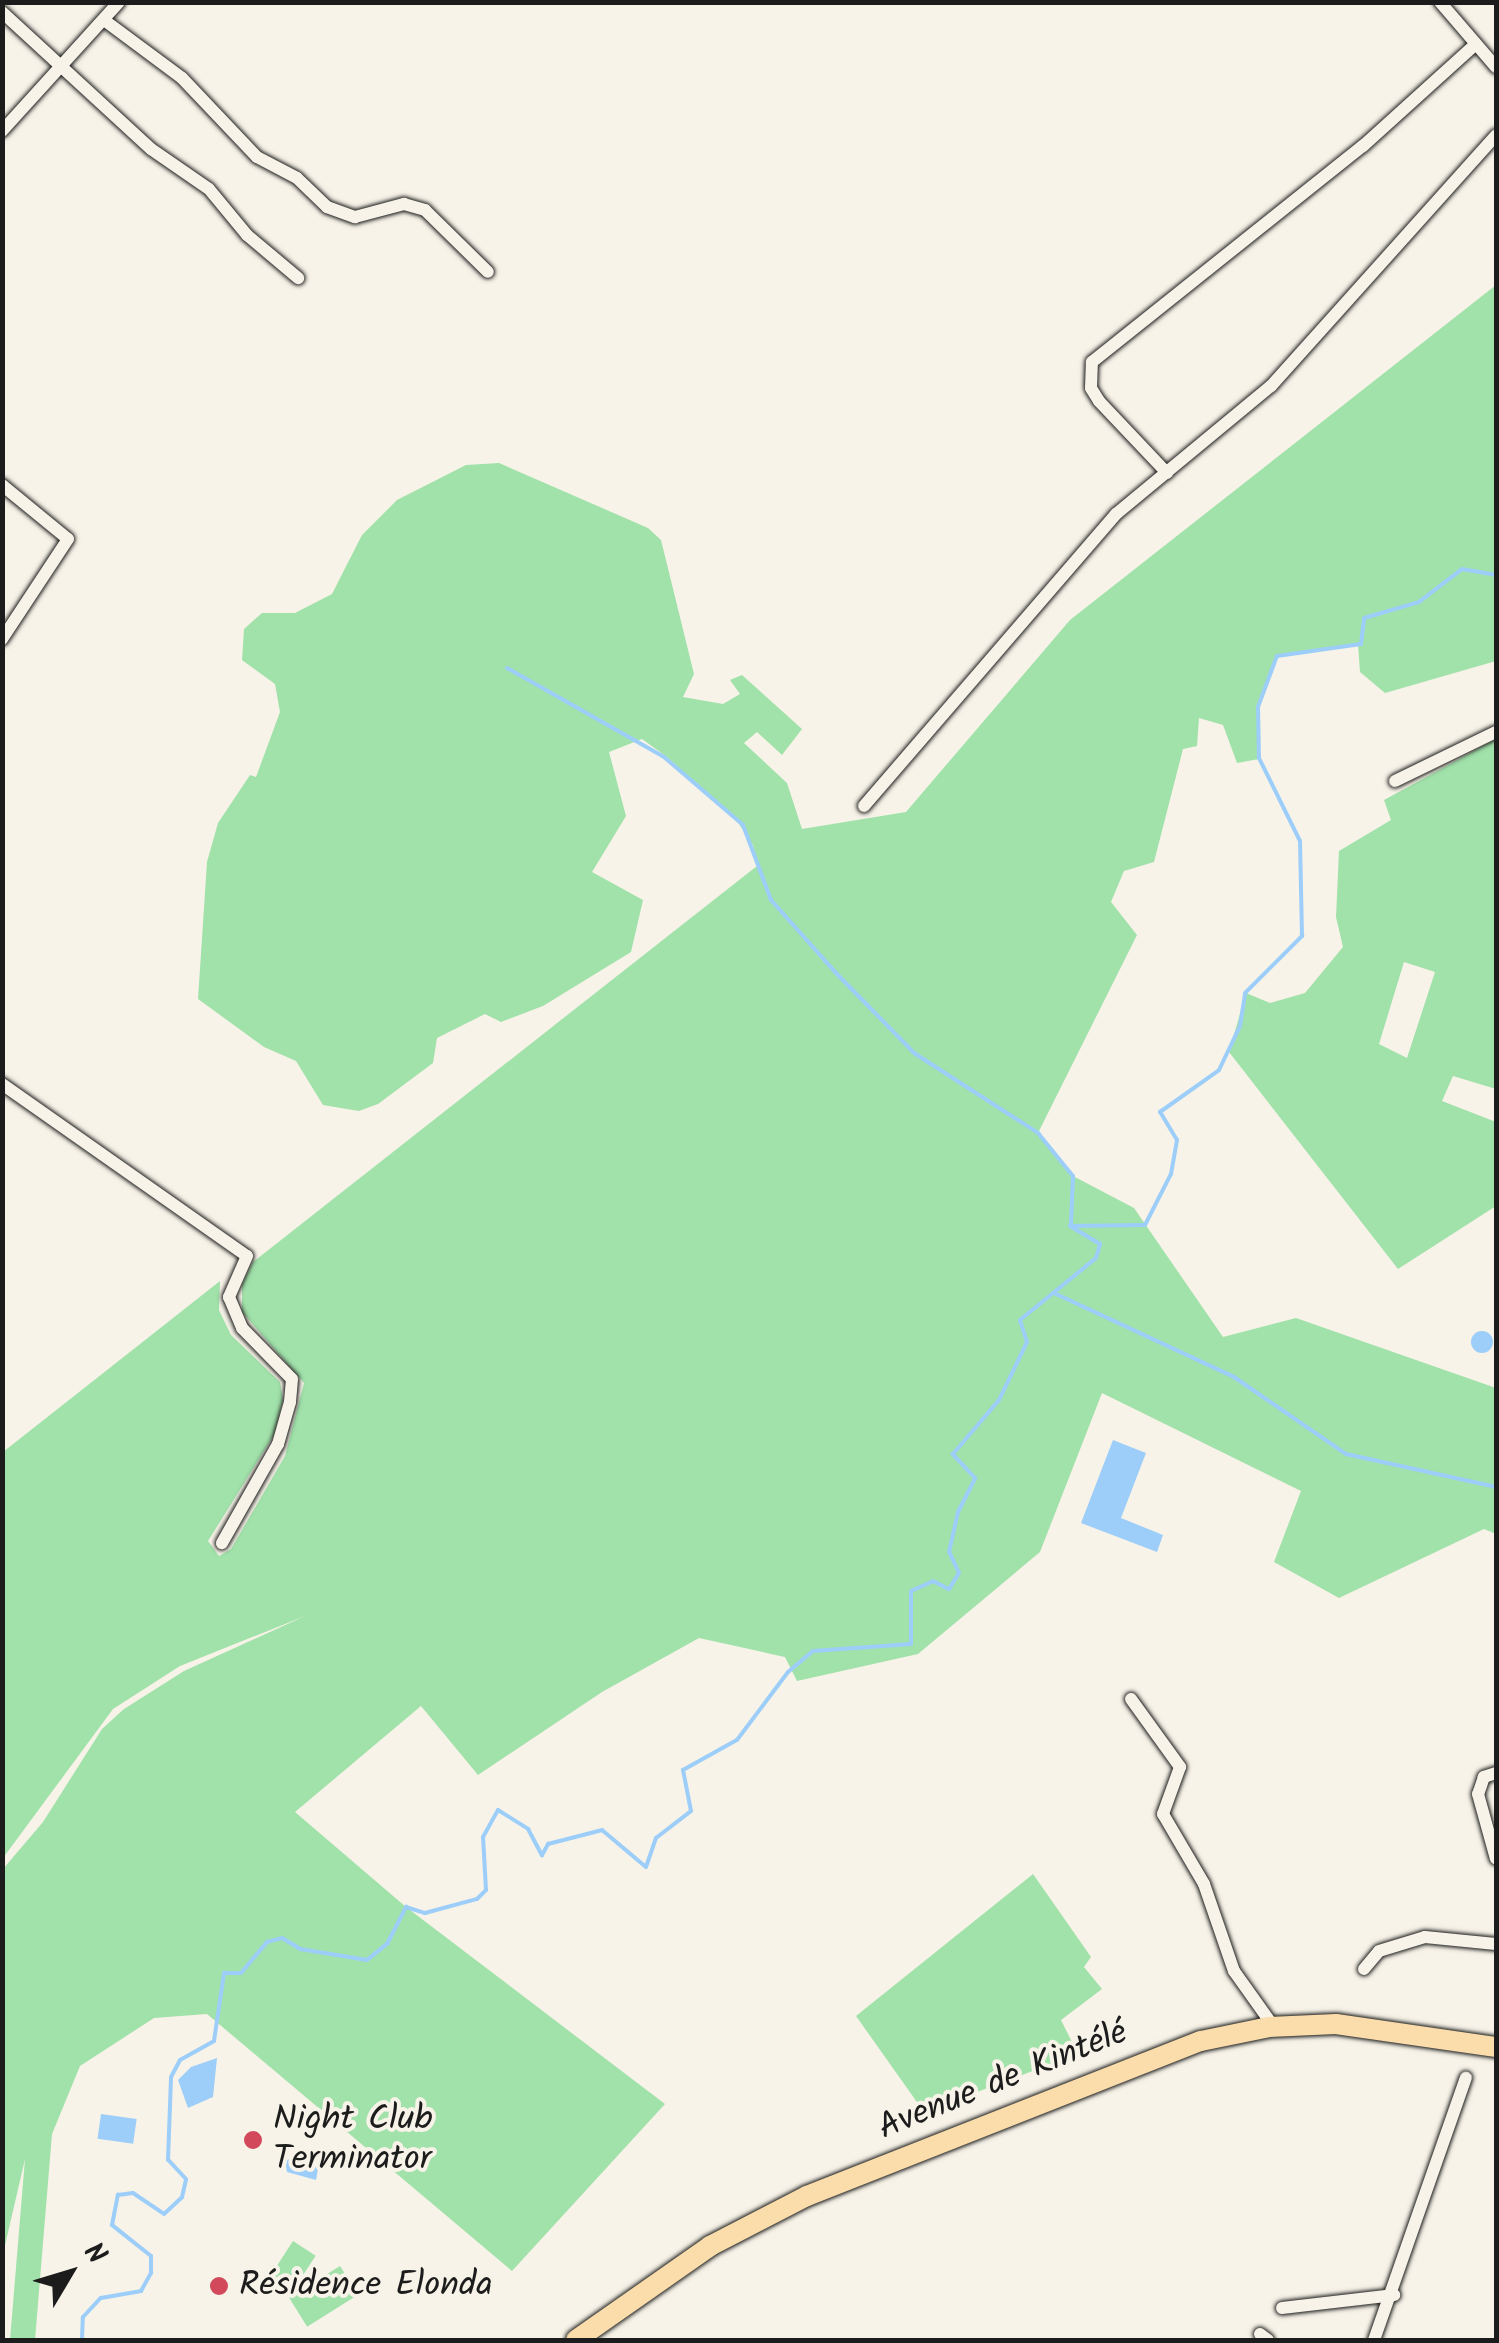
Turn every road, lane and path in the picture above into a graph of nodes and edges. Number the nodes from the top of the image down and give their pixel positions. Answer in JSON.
{"nodes":[{"id":1,"x":119,"y":2,"type":"edge"},
{"id":2,"x":1440,"y":2,"type":"edge"},
{"id":3,"x":2,"y":12,"type":"edge"},
{"id":4,"x":104,"y":20,"type":"junction"},
{"id":5,"x":1476,"y":44,"type":"junction"},
{"id":6,"x":60,"y":67,"type":"junction"},
{"id":7,"x":1496,"y":67,"type":"edge"},
{"id":8,"x":2,"y":131,"type":"edge"},
{"id":9,"x":1496,"y":135,"type":"edge"},
{"id":10,"x":488,"y":272,"type":"dead end"},
{"id":11,"x":298,"y":278,"type":"dead end"},
{"id":12,"x":1167,"y":472,"type":"junction"},
{"id":13,"x":2,"y":485,"type":"edge"},
{"id":14,"x":2,"y":639,"type":"edge"},
{"id":15,"x":1496,"y":732,"type":"edge"},
{"id":16,"x":1396,"y":781,"type":"dead end"},
{"id":17,"x":864,"y":806,"type":"dead end"},
{"id":18,"x":2,"y":1084,"type":"edge"},
{"id":19,"x":222,"y":1543,"type":"dead end"},
{"id":20,"x":1130,"y":1699,"type":"dead end"},
{"id":21,"x":1496,"y":1773,"type":"edge"},
{"id":22,"x":1496,"y":1860,"type":"edge"},
{"id":23,"x":1496,"y":1944,"type":"edge"},
{"id":24,"x":1364,"y":1968,"type":"dead end"},
{"id":25,"x":1274,"y":2026,"type":"junction"},
{"id":26,"x":1496,"y":2047,"type":"edge"},
{"id":27,"x":1466,"y":2078,"type":"dead end"},
{"id":28,"x":1394,"y":2295,"type":"junction"},
{"id":29,"x":1282,"y":2308,"type":"dead end"},
{"id":30,"x":576,"y":2340,"type":"edge"},
{"id":31,"x":1374,"y":2340,"type":"edge"}],
"edges":[{"from":1,"to":4,"type":"street"},
{"from":2,"to":5,"type":"street"},
{"from":3,"to":6,"type":"street"},
{"from":4,"to":6,"type":"street"},
{"from":4,"to":10,"type":"street"},
{"from":5,"to":7,"type":"street"},
{"from":5,"to":12,"type":"street"},
{"from":6,"to":8,"type":"street"},
{"from":6,"to":11,"type":"street"},
{"from":9,"to":12,"type":"street"},
{"from":12,"to":17,"type":"street"},
{"from":13,"to":14,"type":"street"},
{"from":15,"to":16,"type":"street"},
{"from":18,"to":19,"type":"street"},
{"from":20,"to":25,"type":"street"},
{"from":21,"to":22,"type":"street"},
{"from":23,"to":24,"type":"street"},
{"from":25,"to":26,"type":"main road","name":"Avenue de Kintélé"},
{"from":25,"to":30,"type":"main road","name":"Avenue de Kintélé"},
{"from":27,"to":28,"type":"street"},
{"from":28,"to":29,"type":"street"},
{"from":28,"to":31,"type":"street"}]}
